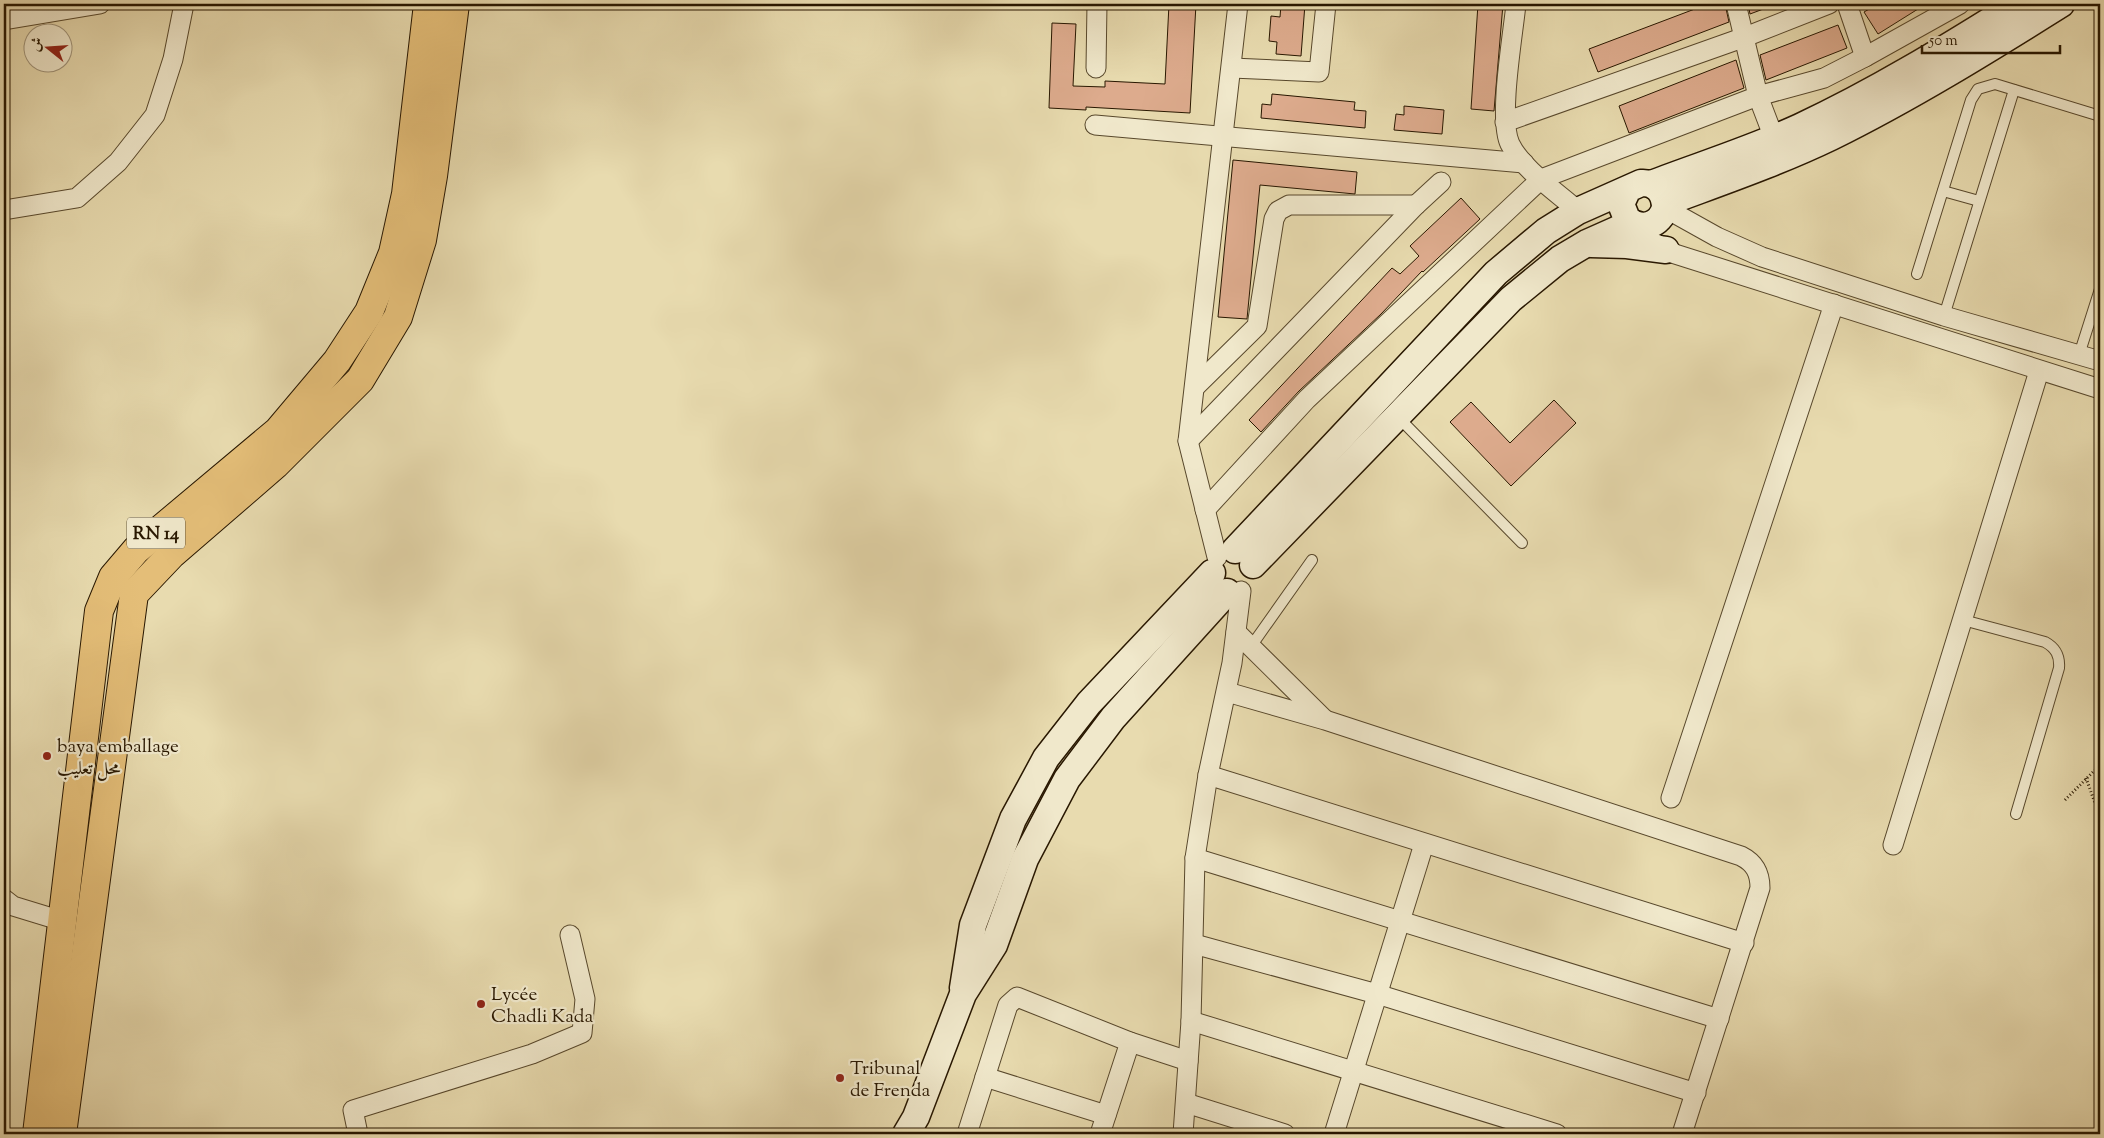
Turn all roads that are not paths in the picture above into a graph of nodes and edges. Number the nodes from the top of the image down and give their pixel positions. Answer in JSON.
{"nodes":[{"id":1,"x":100,"y":4,"type":"edge"},
{"id":2,"x":184,"y":4,"type":"edge"},
{"id":3,"x":428,"y":4,"type":"edge"},
{"id":4,"x":455,"y":4,"type":"edge"},
{"id":5,"x":1097,"y":4,"type":"edge"},
{"id":6,"x":1238,"y":4,"type":"edge"},
{"id":7,"x":1326,"y":4,"type":"edge"},
{"id":8,"x":1516,"y":4,"type":"edge"},
{"id":9,"x":1736,"y":4,"type":"edge"},
{"id":10,"x":1829,"y":4,"type":"edge"},
{"id":11,"x":1847,"y":4,"type":"edge"},
{"id":12,"x":1960,"y":4,"type":"edge"},
{"id":13,"x":2017,"y":4,"type":"edge"},
{"id":14,"x":2061,"y":4,"type":"edge"},
{"id":15,"x":4,"y":20,"type":"edge"},
{"id":16,"x":1745,"y":37,"type":"junction"},
{"id":17,"x":1865,"y":57,"type":"junction"},
{"id":18,"x":1096,"y":68,"type":"dead end"},
{"id":19,"x":1232,"y":68,"type":"junction"},
{"id":20,"x":2014,"y":90,"type":"junction"},
{"id":21,"x":1758,"y":96,"type":"junction"},
{"id":22,"x":2100,"y":116,"type":"edge"},
{"id":23,"x":1505,"y":122,"type":"junction"},
{"id":24,"x":1095,"y":125,"type":"dead end"},
{"id":25,"x":1221,"y":136,"type":"junction"},
{"id":26,"x":1774,"y":138,"type":"junction"},
{"id":27,"x":1524,"y":163,"type":"junction"},
{"id":28,"x":1541,"y":178,"type":"junction"},
{"id":29,"x":1441,"y":182,"type":"dead end"},
{"id":30,"x":1943,"y":191,"type":"junction"},
{"id":31,"x":1652,"y":196,"type":"junction"},
{"id":32,"x":1979,"y":201,"type":"junction"},
{"id":33,"x":1416,"y":205,"type":"junction"},
{"id":34,"x":4,"y":210,"type":"edge"},
{"id":35,"x":1578,"y":211,"type":"junction"},
{"id":36,"x":1633,"y":224,"type":"junction"},
{"id":37,"x":1587,"y":244,"type":"junction"},
{"id":38,"x":1666,"y":250,"type":"junction"},
{"id":39,"x":1917,"y":274,"type":"dead end"},
{"id":40,"x":2100,"y":289,"type":"edge"},
{"id":41,"x":1834,"y":304,"type":"junction"},
{"id":42,"x":1944,"y":316,"type":"junction"},
{"id":43,"x":2079,"y":355,"type":"junction"},
{"id":44,"x":2100,"y":361,"type":"edge"},
{"id":45,"x":2039,"y":371,"type":"junction"},
{"id":46,"x":1195,"y":387,"type":"junction"},
{"id":47,"x":2100,"y":389,"type":"edge"},
{"id":48,"x":1397,"y":415,"type":"junction"},
{"id":49,"x":1188,"y":441,"type":"junction"},
{"id":50,"x":1205,"y":510,"type":"junction"},
{"id":51,"x":1522,"y":543,"type":"dead end"},
{"id":52,"x":1312,"y":560,"type":"dead end"},
{"id":53,"x":1231,"y":572,"type":"junction"},
{"id":54,"x":1963,"y":620,"type":"junction"},
{"id":55,"x":1236,"y":632,"type":"junction"},
{"id":56,"x":1252,"y":645,"type":"junction"},
{"id":57,"x":1227,"y":692,"type":"junction"},
{"id":58,"x":1325,"y":720,"type":"junction"},
{"id":59,"x":1208,"y":775,"type":"junction"},
{"id":60,"x":1671,"y":798,"type":"dead end"},
{"id":61,"x":2016,"y":814,"type":"dead end"},
{"id":62,"x":1424,"y":844,"type":"junction"},
{"id":63,"x":1892,"y":845,"type":"dead end"},
{"id":64,"x":1195,"y":858,"type":"junction"},
{"id":65,"x":4,"y":900,"type":"edge"},
{"id":66,"x":62,"y":921,"type":"junction"},
{"id":67,"x":1400,"y":921,"type":"junction"},
{"id":68,"x":570,"y":935,"type":"dead end"},
{"id":69,"x":1744,"y":942,"type":"junction"},
{"id":70,"x":1194,"y":944,"type":"junction"},
{"id":71,"x":1377,"y":994,"type":"junction"},
{"id":72,"x":1719,"y":1019,"type":"junction"},
{"id":73,"x":1191,"y":1021,"type":"junction"},
{"id":74,"x":1130,"y":1042,"type":"junction"},
{"id":75,"x":1188,"y":1062,"type":"junction"},
{"id":76,"x":1354,"y":1070,"type":"junction"},
{"id":77,"x":984,"y":1078,"type":"junction"},
{"id":78,"x":1696,"y":1093,"type":"junction"},
{"id":79,"x":1186,"y":1103,"type":"junction"},
{"id":80,"x":1106,"y":1115,"type":"junction"},
{"id":81,"x":37,"y":1134,"type":"edge"},
{"id":82,"x":62,"y":1134,"type":"edge"},
{"id":83,"x":358,"y":1134,"type":"edge"},
{"id":84,"x":906,"y":1134,"type":"edge"},
{"id":85,"x":967,"y":1134,"type":"edge"},
{"id":86,"x":1100,"y":1134,"type":"edge"},
{"id":87,"x":1184,"y":1134,"type":"edge"},
{"id":88,"x":1285,"y":1134,"type":"edge"},
{"id":89,"x":1334,"y":1134,"type":"edge"},
{"id":90,"x":1557,"y":1134,"type":"edge"},
{"id":91,"x":1682,"y":1134,"type":"edge"}],
"edges":[{"from":1,"to":15,"type":"street"},
{"from":2,"to":34,"type":"street"},
{"from":3,"to":66,"type":"main road","number":"RN 14"},
{"from":4,"to":82,"type":"main road"},
{"from":5,"to":18,"type":"street"},
{"from":6,"to":19,"type":"street"},
{"from":7,"to":19,"type":"street"},
{"from":8,"to":23,"type":"street"},
{"from":9,"to":16,"type":"street"},
{"from":10,"to":16,"type":"street"},
{"from":11,"to":17,"type":"street"},
{"from":12,"to":17,"type":"street"},
{"from":13,"to":26,"type":"main road"},
{"from":14,"to":31,"type":"main road"},
{"from":16,"to":21,"type":"street"},
{"from":16,"to":23,"type":"street"},
{"from":17,"to":21,"type":"street"},
{"from":19,"to":25,"type":"street"},
{"from":20,"to":22,"type":"lane"},
{"from":20,"to":30,"type":"lane"},
{"from":20,"to":32,"type":"lane"},
{"from":21,"to":26,"type":"street"},
{"from":21,"to":28,"type":"street"},
{"from":23,"to":27,"type":"street"},
{"from":24,"to":25,"type":"street"},
{"from":25,"to":27,"type":"street"},
{"from":25,"to":46,"type":"street"},
{"from":26,"to":31,"type":"main road"},
{"from":27,"to":28,"type":"street"},
{"from":28,"to":35,"type":"street"},
{"from":28,"to":50,"type":"street"},
{"from":29,"to":33,"type":"street"},
{"from":30,"to":32,"type":"lane"},
{"from":30,"to":39,"type":"lane"},
{"from":31,"to":35,"type":"main road"},
{"from":31,"to":36,"type":"main road"},
{"from":31,"to":36,"type":"main road"},
{"from":31,"to":42,"type":"street"},
{"from":32,"to":42,"type":"lane"},
{"from":33,"to":46,"type":"street"},
{"from":33,"to":49,"type":"street"},
{"from":35,"to":53,"type":"main road"},
{"from":36,"to":37,"type":"main road"},
{"from":36,"to":38,"type":"street"},
{"from":37,"to":38,"type":"main road"},
{"from":37,"to":48,"type":"main road"},
{"from":38,"to":41,"type":"street"},
{"from":40,"to":43,"type":"lane"},
{"from":41,"to":45,"type":"street"},
{"from":41,"to":60,"type":"street"},
{"from":42,"to":43,"type":"street"},
{"from":43,"to":44,"type":"street"},
{"from":45,"to":47,"type":"street"},
{"from":45,"to":54,"type":"street"},
{"from":46,"to":49,"type":"street"},
{"from":48,"to":51,"type":"lane"},
{"from":48,"to":53,"type":"main road"},
{"from":49,"to":50,"type":"street"},
{"from":50,"to":53,"type":"street"},
{"from":52,"to":56,"type":"lane"},
{"from":53,"to":55,"type":"street"},
{"from":53,"to":84,"type":"main road"},
{"from":54,"to":61,"type":"lane"},
{"from":54,"to":63,"type":"street"},
{"from":55,"to":56,"type":"street"},
{"from":55,"to":57,"type":"street"},
{"from":56,"to":58,"type":"street"},
{"from":57,"to":58,"type":"street"},
{"from":57,"to":59,"type":"street"},
{"from":58,"to":69,"type":"street"},
{"from":59,"to":62,"type":"street"},
{"from":59,"to":64,"type":"street"},
{"from":62,"to":67,"type":"street"},
{"from":62,"to":69,"type":"street"},
{"from":64,"to":67,"type":"street"},
{"from":64,"to":70,"type":"street"},
{"from":65,"to":66,"type":"street"},
{"from":66,"to":81,"type":"main road","number":"RN 14"},
{"from":67,"to":71,"type":"street"},
{"from":67,"to":72,"type":"street"},
{"from":68,"to":83,"type":"street"},
{"from":69,"to":72,"type":"street"},
{"from":70,"to":71,"type":"street"},
{"from":70,"to":73,"type":"street"},
{"from":71,"to":76,"type":"street"},
{"from":71,"to":78,"type":"street"},
{"from":72,"to":78,"type":"street"},
{"from":73,"to":75,"type":"street"},
{"from":73,"to":76,"type":"street"},
{"from":74,"to":75,"type":"street"},
{"from":74,"to":77,"type":"street"},
{"from":74,"to":80,"type":"street"},
{"from":75,"to":79,"type":"street"},
{"from":76,"to":89,"type":"street"},
{"from":76,"to":90,"type":"street"},
{"from":77,"to":80,"type":"street"},
{"from":77,"to":85,"type":"street"},
{"from":78,"to":91,"type":"street"},
{"from":79,"to":87,"type":"street"},
{"from":79,"to":88,"type":"street"},
{"from":80,"to":86,"type":"street"}]}
